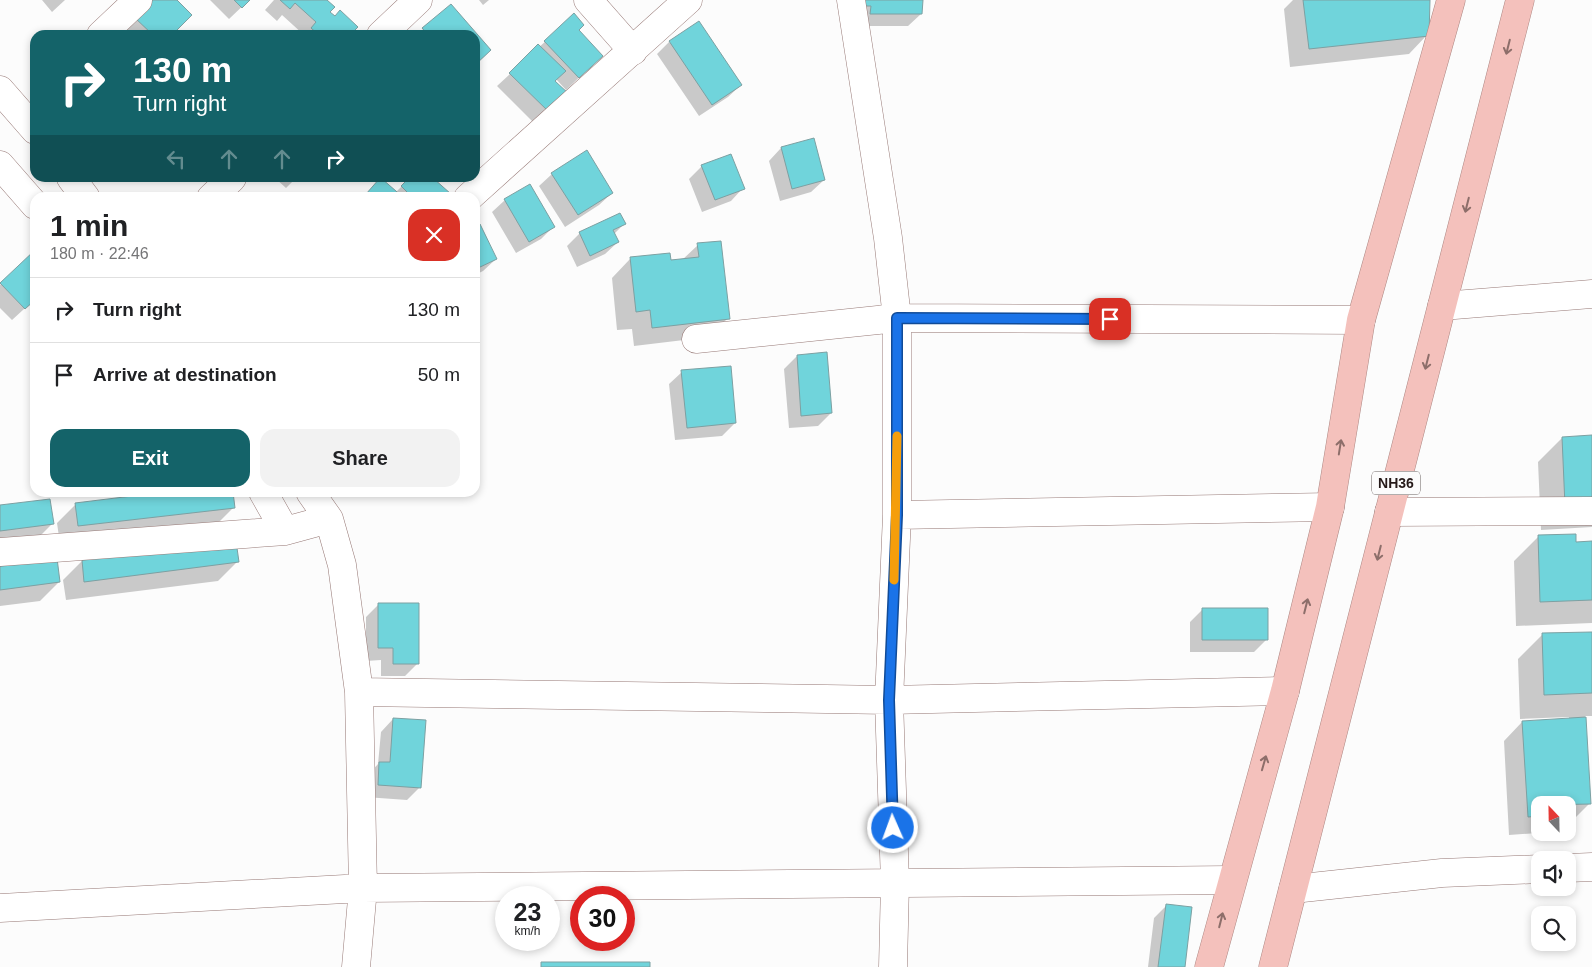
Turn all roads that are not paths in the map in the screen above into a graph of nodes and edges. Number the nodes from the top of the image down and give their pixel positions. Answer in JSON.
{"nodes":[{"id":1,"x":138,"y":0,"type":"edge"},
{"id":2,"x":418,"y":0,"type":"edge"},
{"id":3,"x":588,"y":0,"type":"edge"},
{"id":4,"x":688,"y":0,"type":"edge"},
{"id":5,"x":851,"y":0,"type":"edge"},
{"id":6,"x":1451,"y":0,"type":"edge"},
{"id":7,"x":1520,"y":0,"type":"edge"},
{"id":8,"x":106,"y":30,"type":"edge"},
{"id":9,"x":386,"y":30,"type":"edge"},
{"id":10,"x":633,"y":51,"type":"junction"},
{"id":11,"x":0,"y":90,"type":"edge"},
{"id":12,"x":30,"y":113,"type":"edge"},
{"id":13,"x":0,"y":166,"type":"edge"},
{"id":14,"x":228,"y":182,"type":"edge"},
{"id":15,"x":217,"y":192,"type":"edge"},
{"id":16,"x":475,"y":192,"type":"edge"},
{"id":17,"x":30,"y":199,"type":"edge"},
{"id":18,"x":1592,"y":294,"type":"edge"},
{"id":19,"x":1442,"y":306,"type":"junction"},
{"id":20,"x":897,"y":318,"type":"junction"},
{"id":21,"x":1361,"y":320,"type":"junction"},
{"id":22,"x":696,"y":339,"type":"dead end"},
{"id":23,"x":265,"y":497,"type":"edge"},
{"id":24,"x":314,"y":497,"type":"edge"},
{"id":25,"x":1330,"y":507,"type":"junction"},
{"id":26,"x":1592,"y":511,"type":"edge"},
{"id":27,"x":1389,"y":512,"type":"junction"},
{"id":28,"x":897,"y":515,"type":"junction"},
{"id":29,"x":329,"y":518,"type":"junction"},
{"id":30,"x":285,"y":531,"type":"junction"},
{"id":31,"x":0,"y":552,"type":"edge"},
{"id":32,"x":1285,"y":691,"type":"junction"},
{"id":33,"x":359,"y":692,"type":"junction"},
{"id":34,"x":889,"y":700,"type":"junction"},
{"id":35,"x":1592,"y":867,"type":"edge"},
{"id":36,"x":1576,"y":868,"type":"edge"},
{"id":37,"x":1531,"y":869,"type":"edge"},
{"id":38,"x":1231,"y":880,"type":"junction"},
{"id":39,"x":895,"y":883,"type":"junction"},
{"id":40,"x":363,"y":888,"type":"junction"},
{"id":41,"x":1293,"y":889,"type":"junction"},
{"id":42,"x":0,"y":908,"type":"edge"},
{"id":43,"x":356,"y":967,"type":"edge"},
{"id":44,"x":893,"y":967,"type":"edge"},
{"id":45,"x":1209,"y":967,"type":"edge"},
{"id":46,"x":1273,"y":967,"type":"edge"}],
"edges":[{"from":1,"to":8,"type":"street"},
{"from":2,"to":9,"type":"street"},
{"from":3,"to":10,"type":"street"},
{"from":4,"to":10,"type":"street"},
{"from":5,"to":20,"type":"street"},
{"from":6,"to":21,"type":"highway"},
{"from":7,"to":19,"type":"highway","number":"NH36","one_way":true},
{"from":10,"to":16,"type":"street"},
{"from":11,"to":12,"type":"street"},
{"from":13,"to":17,"type":"street"},
{"from":14,"to":15,"type":"street"},
{"from":18,"to":19,"type":"street"},
{"from":19,"to":27,"type":"highway","number":"NH36","one_way":true},
{"from":20,"to":21,"type":"street"},
{"from":20,"to":22,"type":"street"},
{"from":20,"to":28,"type":"street"},
{"from":25,"to":21,"type":"highway","one_way":true},
{"from":23,"to":30,"type":"street"},
{"from":24,"to":29,"type":"street"},
{"from":25,"to":28,"type":"street"},
{"from":32,"to":25,"type":"highway","one_way":true},
{"from":26,"to":27,"type":"street"},
{"from":27,"to":41,"type":"highway","number":"NH36","one_way":true},
{"from":28,"to":34,"type":"street"},
{"from":29,"to":30,"type":"street"},
{"from":29,"to":33,"type":"street"},
{"from":30,"to":31,"type":"street"},
{"from":32,"to":34,"type":"street"},
{"from":38,"to":32,"type":"highway","one_way":true},
{"from":33,"to":34,"type":"street"},
{"from":33,"to":40,"type":"street"},
{"from":34,"to":39,"type":"street"},
{"from":35,"to":36,"type":"street"},
{"from":37,"to":41,"type":"street"},
{"from":38,"to":39,"type":"street"},
{"from":45,"to":38,"type":"highway","one_way":true},
{"from":39,"to":40,"type":"street"},
{"from":39,"to":44,"type":"street"},
{"from":40,"to":42,"type":"street"},
{"from":40,"to":43,"type":"street"},
{"from":41,"to":46,"type":"highway","number":"NH36"}]}
